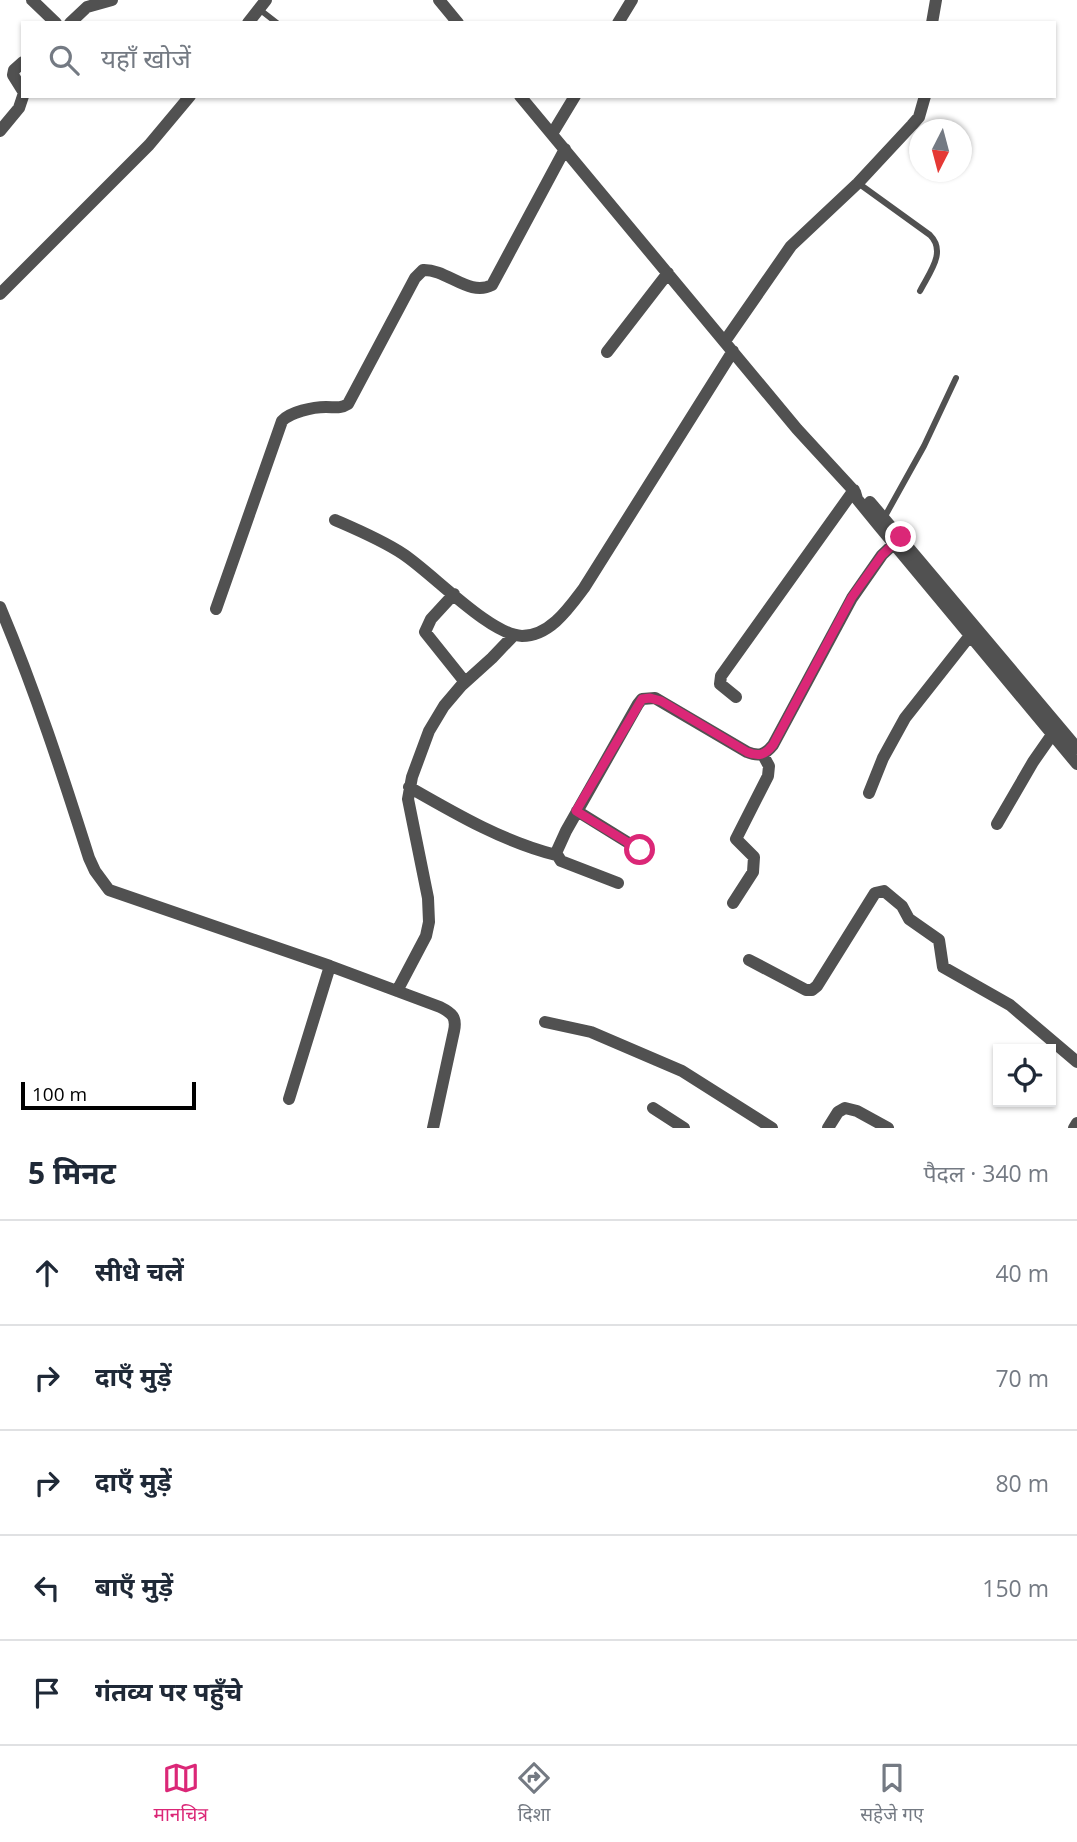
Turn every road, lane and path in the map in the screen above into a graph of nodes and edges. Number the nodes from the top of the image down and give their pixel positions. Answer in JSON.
{"nodes":[{"id":1,"x":32,"y":0,"type":"edge"},
{"id":2,"x":112,"y":0,"type":"edge"},
{"id":3,"x":439,"y":0,"type":"edge"},
{"id":4,"x":632,"y":0,"type":"edge"},
{"id":5,"x":936,"y":0,"type":"edge"},
{"id":6,"x":263,"y":4,"type":"edge"},
{"id":7,"x":54,"y":21,"type":"edge"},
{"id":8,"x":72,"y":21,"type":"edge"},
{"id":9,"x":250,"y":21,"type":"edge"},
{"id":10,"x":276,"y":21,"type":"edge"},
{"id":11,"x":456,"y":21,"type":"edge"},
{"id":12,"x":619,"y":21,"type":"edge"},
{"id":13,"x":932,"y":21,"type":"edge"},
{"id":14,"x":21,"y":64,"type":"edge"},
{"id":15,"x":21,"y":89,"type":"edge"},
{"id":16,"x":22,"y":98,"type":"edge"},
{"id":17,"x":188,"y":98,"type":"edge"},
{"id":18,"x":522,"y":98,"type":"edge"},
{"id":19,"x":574,"y":98,"type":"edge"},
{"id":20,"x":924,"y":98,"type":"edge"},
{"id":21,"x":0,"y":131,"type":"edge"},
{"id":22,"x":552,"y":134,"type":"junction"},
{"id":23,"x":565,"y":149,"type":"junction"},
{"id":24,"x":858,"y":183,"type":"junction"},
{"id":25,"x":668,"y":273,"type":"junction"},
{"id":26,"x":920,"y":291,"type":"dead end"},
{"id":27,"x":0,"y":293,"type":"edge"},
{"id":28,"x":729,"y":346,"type":"junction"},
{"id":29,"x":607,"y":352,"type":"dead end"},
{"id":30,"x":956,"y":378,"type":"dead end"},
{"id":31,"x":854,"y":491,"type":"junction"},
{"id":32,"x":884,"y":518,"type":"junction"},
{"id":33,"x":335,"y":520,"type":"dead end"},
{"id":34,"x":897,"y":540,"type":"junction"},
{"id":35,"x":454,"y":594,"type":"junction"},
{"id":36,"x":0,"y":607,"type":"edge"},
{"id":37,"x":216,"y":609,"type":"dead end"},
{"id":38,"x":973,"y":630,"type":"junction"},
{"id":39,"x":514,"y":635,"type":"junction"},
{"id":40,"x":465,"y":682,"type":"junction"},
{"id":41,"x":736,"y":697,"type":"dead end"},
{"id":42,"x":1055,"y":730,"type":"junction"},
{"id":43,"x":1077,"y":748,"type":"edge"},
{"id":44,"x":763,"y":755,"type":"junction"},
{"id":45,"x":1077,"y":764,"type":"edge"},
{"id":46,"x":409,"y":787,"type":"junction"},
{"id":47,"x":869,"y":793,"type":"dead end"},
{"id":48,"x":576,"y":811,"type":"junction"},
{"id":49,"x":997,"y":824,"type":"dead end"},
{"id":50,"x":640,"y":850,"type":"dead end"},
{"id":51,"x":556,"y":855,"type":"junction"},
{"id":52,"x":618,"y":883,"type":"dead end"},
{"id":53,"x":733,"y":903,"type":"dead end"},
{"id":54,"x":749,"y":960,"type":"dead end"},
{"id":55,"x":330,"y":966,"type":"junction"},
{"id":56,"x":397,"y":991,"type":"junction"},
{"id":57,"x":545,"y":1022,"type":"dead end"},
{"id":58,"x":1077,"y":1062,"type":"edge"},
{"id":59,"x":289,"y":1098,"type":"dead end"},
{"id":60,"x":653,"y":1108,"type":"dead end"},
{"id":61,"x":1077,"y":1123,"type":"edge"},
{"id":62,"x":433,"y":1128,"type":"edge"},
{"id":63,"x":684,"y":1128,"type":"edge"},
{"id":64,"x":772,"y":1128,"type":"edge"},
{"id":65,"x":828,"y":1128,"type":"edge"},
{"id":66,"x":888,"y":1128,"type":"edge"},
{"id":67,"x":1074,"y":1128,"type":"edge"}],
"edges":[{"from":1,"to":7,"type":"street"},
{"from":2,"to":8,"type":"street"},
{"from":3,"to":11,"type":"street"},
{"from":4,"to":12,"type":"street"},
{"from":5,"to":13,"type":"street"},
{"from":6,"to":9,"type":"street"},
{"from":6,"to":10,"type":"lane"},
{"from":14,"to":15,"type":"street"},
{"from":16,"to":21,"type":"street"},
{"from":17,"to":27,"type":"street"},
{"from":18,"to":22,"type":"street"},
{"from":19,"to":22,"type":"street"},
{"from":20,"to":24,"type":"street"},
{"from":22,"to":23,"type":"street"},
{"from":23,"to":25,"type":"street"},
{"from":23,"to":37,"type":"street"},
{"from":24,"to":26,"type":"lane"},
{"from":24,"to":28,"type":"street"},
{"from":25,"to":28,"type":"street"},
{"from":25,"to":29,"type":"street"},
{"from":28,"to":31,"type":"street"},
{"from":28,"to":39,"type":"street"},
{"from":30,"to":32,"type":"lane"},
{"from":31,"to":32,"type":"street"},
{"from":31,"to":34,"type":"street"},
{"from":31,"to":41,"type":"street"},
{"from":32,"to":34,"type":"street"},
{"from":33,"to":35,"type":"street"},
{"from":34,"to":38,"type":"street"},
{"from":34,"to":44,"type":"street"},
{"from":35,"to":39,"type":"street"},
{"from":35,"to":40,"type":"street"},
{"from":36,"to":55,"type":"street"},
{"from":38,"to":42,"type":"street"},
{"from":38,"to":47,"type":"street"},
{"from":39,"to":40,"type":"street"},
{"from":40,"to":46,"type":"street"},
{"from":42,"to":43,"type":"street"},
{"from":42,"to":45,"type":"street"},
{"from":42,"to":49,"type":"street"},
{"from":44,"to":48,"type":"street"},
{"from":44,"to":53,"type":"street"},
{"from":46,"to":51,"type":"street"},
{"from":46,"to":56,"type":"street"},
{"from":48,"to":50,"type":"street"},
{"from":48,"to":51,"type":"street"},
{"from":51,"to":52,"type":"street"},
{"from":54,"to":58,"type":"street"},
{"from":55,"to":56,"type":"street"},
{"from":55,"to":59,"type":"street"},
{"from":56,"to":62,"type":"street"},
{"from":57,"to":64,"type":"street"},
{"from":60,"to":63,"type":"street"},
{"from":61,"to":67,"type":"street"},
{"from":65,"to":66,"type":"street"}]}
